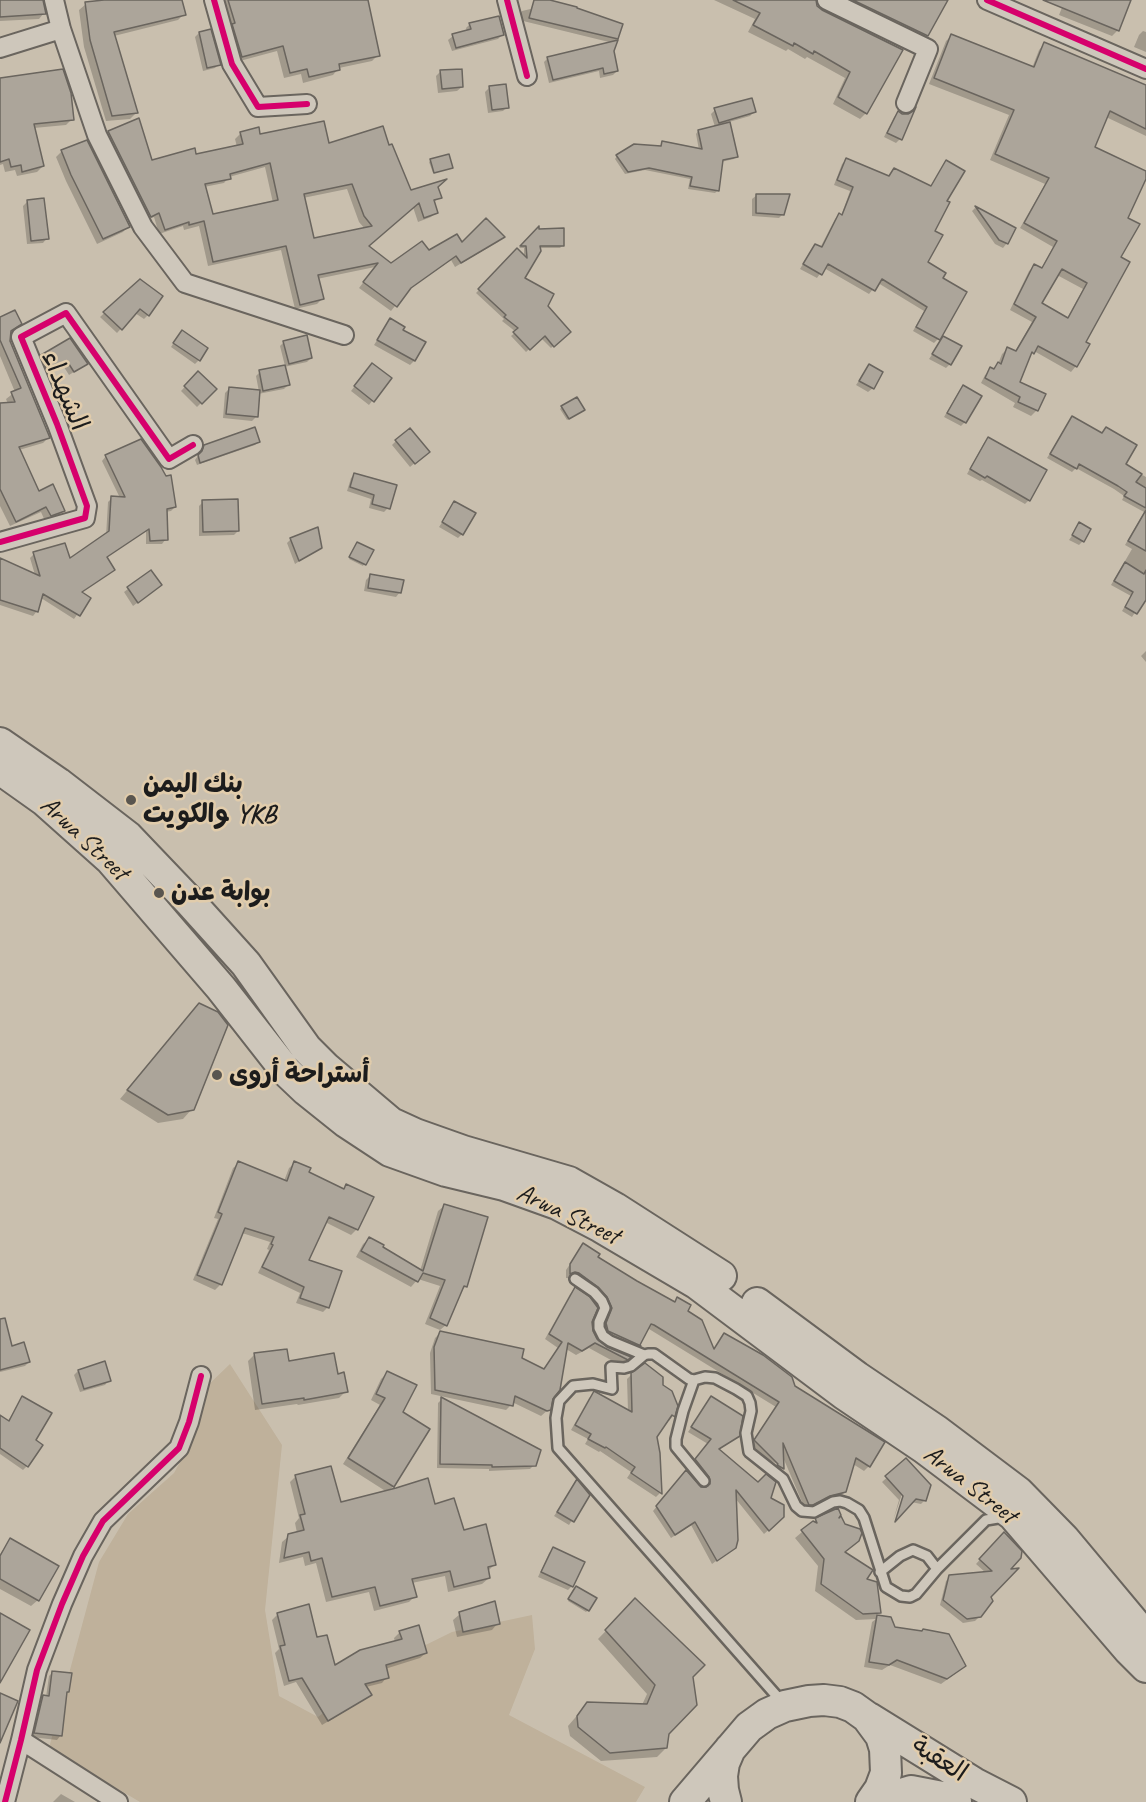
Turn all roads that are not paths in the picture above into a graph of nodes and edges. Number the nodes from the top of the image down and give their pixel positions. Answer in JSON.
{"nodes":[{"id":1,"x":54,"y":0,"type":"edge"},
{"id":2,"x":214,"y":0,"type":"edge"},
{"id":3,"x":507,"y":0,"type":"edge"},
{"id":4,"x":827,"y":0,"type":"edge"},
{"id":5,"x":987,"y":0,"type":"edge"},
{"id":6,"x":61,"y":29,"type":"junction"},
{"id":7,"x":0,"y":48,"type":"edge"},
{"id":8,"x":1146,"y":69,"type":"edge"},
{"id":9,"x":527,"y":76,"type":"dead end"},
{"id":10,"x":906,"y":103,"type":"dead end"},
{"id":11,"x":307,"y":104,"type":"dead end"},
{"id":12,"x":344,"y":335,"type":"dead end"},
{"id":13,"x":193,"y":445,"type":"dead end"},
{"id":14,"x":0,"y":542,"type":"edge"},
{"id":15,"x":0,"y":743,"type":"edge"},
{"id":16,"x":0,"y":769,"type":"edge"},
{"id":17,"x":306,"y":1048,"type":"junction"},
{"id":18,"x":286,"y":1071,"type":"junction"},
{"id":19,"x":575,"y":1279,"type":"dead end"},
{"id":20,"x":644,"y":1355,"type":"junction"},
{"id":21,"x":201,"y":1376,"type":"dead end"},
{"id":22,"x":694,"y":1380,"type":"junction"},
{"id":23,"x":704,"y":1481,"type":"dead end"},
{"id":24,"x":1013,"y":1515,"type":"junction"},
{"id":25,"x":938,"y":1569,"type":"junction"},
{"id":26,"x":880,"y":1572,"type":"junction"},
{"id":27,"x":1146,"y":1637,"type":"edge"},
{"id":28,"x":1146,"y":1667,"type":"edge"},
{"id":29,"x":785,"y":1706,"type":"junction"},
{"id":30,"x":867,"y":1717,"type":"junction"},
{"id":31,"x":21,"y":1740,"type":"junction"},
{"id":32,"x":731,"y":1746,"type":"junction"},
{"id":33,"x":5,"y":1802,"type":"edge"},
{"id":34,"x":118,"y":1802,"type":"edge"},
{"id":35,"x":685,"y":1802,"type":"edge"},
{"id":36,"x":726,"y":1802,"type":"edge"},
{"id":37,"x":873,"y":1802,"type":"edge"},
{"id":38,"x":956,"y":1802,"type":"edge"},
{"id":39,"x":1011,"y":1802,"type":"edge"}],
"edges":[{"from":1,"to":6,"type":"street"},
{"from":2,"to":11,"type":"street"},
{"from":3,"to":9,"type":"street"},
{"from":4,"to":10,"type":"street"},
{"from":5,"to":8,"type":"street"},
{"from":6,"to":7,"type":"street"},
{"from":6,"to":12,"type":"street"},
{"from":13,"to":14,"type":"street","name":"الشهداء"},
{"from":15,"to":17,"type":"main road","name":"Arwa Street"},
{"from":16,"to":18,"type":"main road","name":"Arwa Street"},
{"from":17,"to":18,"type":"main road"},
{"from":17,"to":27,"type":"main road","name":"Arwa Street"},
{"from":18,"to":24,"type":"main road","name":"Arwa Street"},
{"from":19,"to":20,"type":"lane"},
{"from":20,"to":22,"type":"lane"},
{"from":20,"to":29,"type":"lane"},
{"from":21,"to":31,"type":"street"},
{"from":22,"to":23,"type":"lane"},
{"from":22,"to":26,"type":"lane"},
{"from":24,"to":25,"type":"lane"},
{"from":24,"to":28,"type":"main road","name":"Arwa Street"},
{"from":25,"to":26,"type":"lane"},
{"from":25,"to":26,"type":"lane"},
{"from":29,"to":30,"type":"main road","name":"العقبة"},
{"from":29,"to":32,"type":"main road","name":"العقبة"},
{"from":30,"to":37,"type":"main road"},
{"from":30,"to":39,"type":"main road","name":"العقبة"},
{"from":31,"to":33,"type":"street"},
{"from":31,"to":34,"type":"street"},
{"from":32,"to":35,"type":"main road","name":"العقبة"},
{"from":32,"to":36,"type":"main road"},
{"from":37,"to":38,"type":"main road","name":"العقبة"}]}
